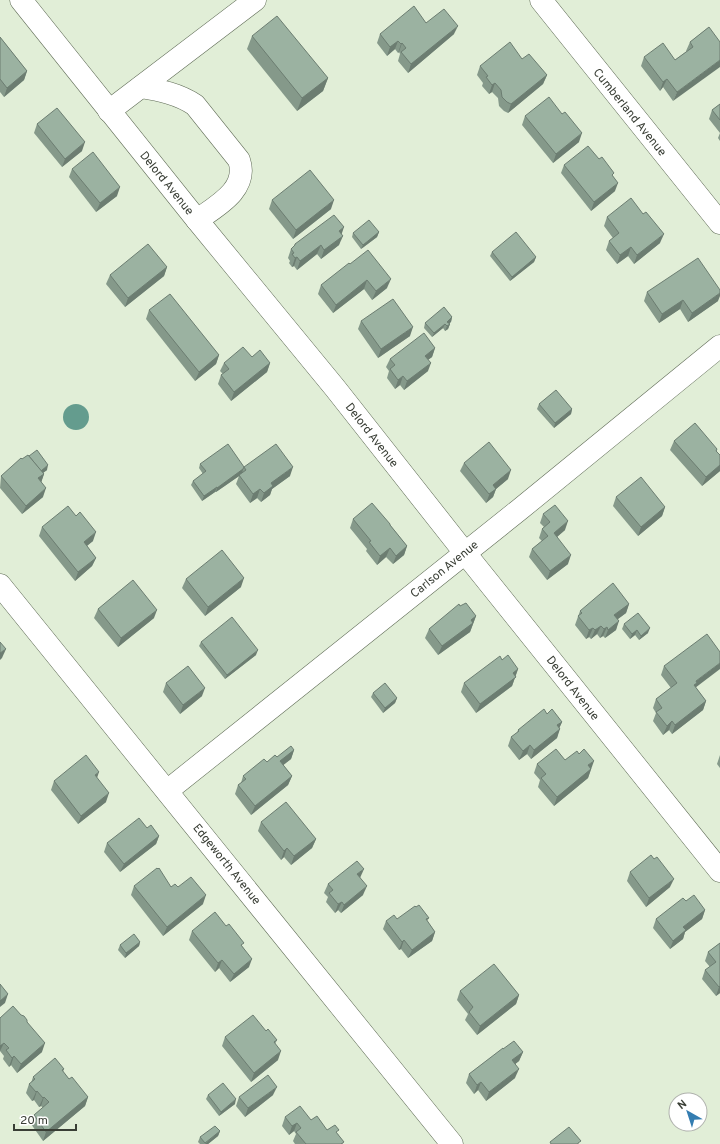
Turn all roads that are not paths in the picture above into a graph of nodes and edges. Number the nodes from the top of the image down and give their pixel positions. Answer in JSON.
{"nodes":[{"id":1,"x":21,"y":0,"type":"edge"},
{"id":2,"x":255,"y":0,"type":"edge"},
{"id":3,"x":541,"y":0,"type":"edge"},
{"id":4,"x":141,"y":87,"type":"junction"},
{"id":5,"x":110,"y":111,"type":"junction"},
{"id":6,"x":197,"y":220,"type":"junction"},
{"id":7,"x":720,"y":223,"type":"edge"},
{"id":8,"x":720,"y":346,"type":"edge"},
{"id":9,"x":464,"y":553,"type":"junction"},
{"id":10,"x":0,"y":585,"type":"edge"},
{"id":11,"x":167,"y":790,"type":"junction"},
{"id":12,"x":720,"y":871,"type":"edge"},
{"id":13,"x":452,"y":1144,"type":"edge"}],
"edges":[{"from":1,"to":5,"type":"street","name":"Delord Avenue"},
{"from":2,"to":4,"type":"street"},
{"from":3,"to":7,"type":"street","name":"Cumberland Avenue"},
{"from":4,"to":5,"type":"street"},
{"from":4,"to":6,"type":"street"},
{"from":5,"to":6,"type":"street","name":"Delord Avenue"},
{"from":6,"to":9,"type":"street","name":"Delord Avenue"},
{"from":8,"to":9,"type":"street","name":"Carlson Avenue"},
{"from":9,"to":11,"type":"street","name":"Carlson Avenue"},
{"from":9,"to":12,"type":"street","name":"Delord Avenue"},
{"from":10,"to":11,"type":"street","name":"Edgeworth Avenue"},
{"from":11,"to":13,"type":"street","name":"Edgeworth Avenue"}]}
